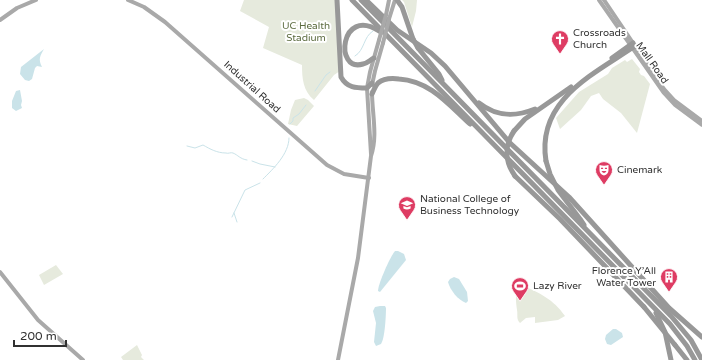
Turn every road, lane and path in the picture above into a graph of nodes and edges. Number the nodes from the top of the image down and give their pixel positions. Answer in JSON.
{"nodes":[{"id":1,"x":36,"y":0,"type":"edge"},
{"id":2,"x":128,"y":0,"type":"edge"},
{"id":3,"x":336,"y":0,"type":"edge"},
{"id":4,"x":352,"y":0,"type":"edge"},
{"id":5,"x":361,"y":0,"type":"edge"},
{"id":6,"x":366,"y":0,"type":"edge"},
{"id":7,"x":389,"y":0,"type":"edge"},
{"id":8,"x":396,"y":0,"type":"edge"},
{"id":9,"x":599,"y":0,"type":"edge"},
{"id":10,"x":604,"y":0,"type":"edge"},
{"id":11,"x":0,"y":20,"type":"edge"},
{"id":12,"x":385,"y":34,"type":"junction"},
{"id":13,"x":381,"y":42,"type":"junction"},
{"id":14,"x":632,"y":46,"type":"junction"},
{"id":15,"x":374,"y":58,"type":"junction"},
{"id":16,"x":458,"y":80,"type":"junction"},
{"id":17,"x":372,"y":83,"type":"junction"},
{"id":18,"x":444,"y":85,"type":"junction"},
{"id":19,"x":367,"y":88,"type":"junction"},
{"id":20,"x":372,"y":94,"type":"junction"},
{"id":21,"x":544,"y":106,"type":"junction"},
{"id":22,"x":702,"y":121,"type":"edge"},
{"id":23,"x":702,"y":126,"type":"edge"},
{"id":24,"x":487,"y":137,"type":"junction"},
{"id":25,"x":371,"y":156,"type":"junction"},
{"id":26,"x":369,"y":178,"type":"junction"},
{"id":27,"x":586,"y":230,"type":"junction"},
{"id":28,"x":0,"y":272,"type":"edge"},
{"id":29,"x":653,"y":307,"type":"junction"},
{"id":30,"x":702,"y":337,"type":"edge"},
{"id":31,"x":83,"y":360,"type":"edge"},
{"id":32,"x":338,"y":360,"type":"edge"},
{"id":33,"x":670,"y":360,"type":"edge"},
{"id":34,"x":687,"y":360,"type":"edge"},
{"id":35,"x":695,"y":360,"type":"edge"},
{"id":36,"x":702,"y":360,"type":"edge"}],
"edges":[{"from":1,"to":11,"type":"main road"},
{"from":2,"to":26,"type":"main road","name":"Industrial Road"},
{"from":3,"to":19,"type":"highway"},
{"from":4,"to":12,"type":"highway"},
{"from":5,"to":18,"type":"highway"},
{"from":6,"to":16,"type":"highway"},
{"from":7,"to":13,"type":"main road","bridge":true},
{"from":8,"to":13,"type":"main road","bridge":true},
{"from":8,"to":18,"type":"highway","bridge":true},
{"from":9,"to":14,"type":"main road","name":"Mall Road"},
{"from":10,"to":14,"type":"main road","name":"Mall Road"},
{"from":12,"to":15,"type":"highway"},
{"from":12,"to":24,"type":"highway"},
{"from":13,"to":15,"type":"main road"},
{"from":13,"to":17,"type":"main road"},
{"from":14,"to":21,"type":"highway"},
{"from":14,"to":22,"type":"main road","name":"Mall Road"},
{"from":14,"to":23,"type":"main road","name":"Mall Road"},
{"from":14,"to":27,"type":"highway","bridge":true},
{"from":15,"to":19,"type":"main road"},
{"from":16,"to":21,"type":"highway"},
{"from":16,"to":30,"type":"highway"},
{"from":17,"to":19,"type":"highway"},
{"from":17,"to":20,"type":"main road"},
{"from":18,"to":27,"type":"highway"},
{"from":19,"to":25,"type":"main road"},
{"from":20,"to":24,"type":"highway"},
{"from":20,"to":25,"type":"main road"},
{"from":21,"to":34,"type":"highway","bridge":true},
{"from":24,"to":29,"type":"highway"},
{"from":25,"to":26,"type":"main road"},
{"from":26,"to":32,"type":"main road"},
{"from":27,"to":36,"type":"highway"},
{"from":28,"to":31,"type":"main road"},
{"from":29,"to":33,"type":"highway"},
{"from":29,"to":35,"type":"highway"}]}
